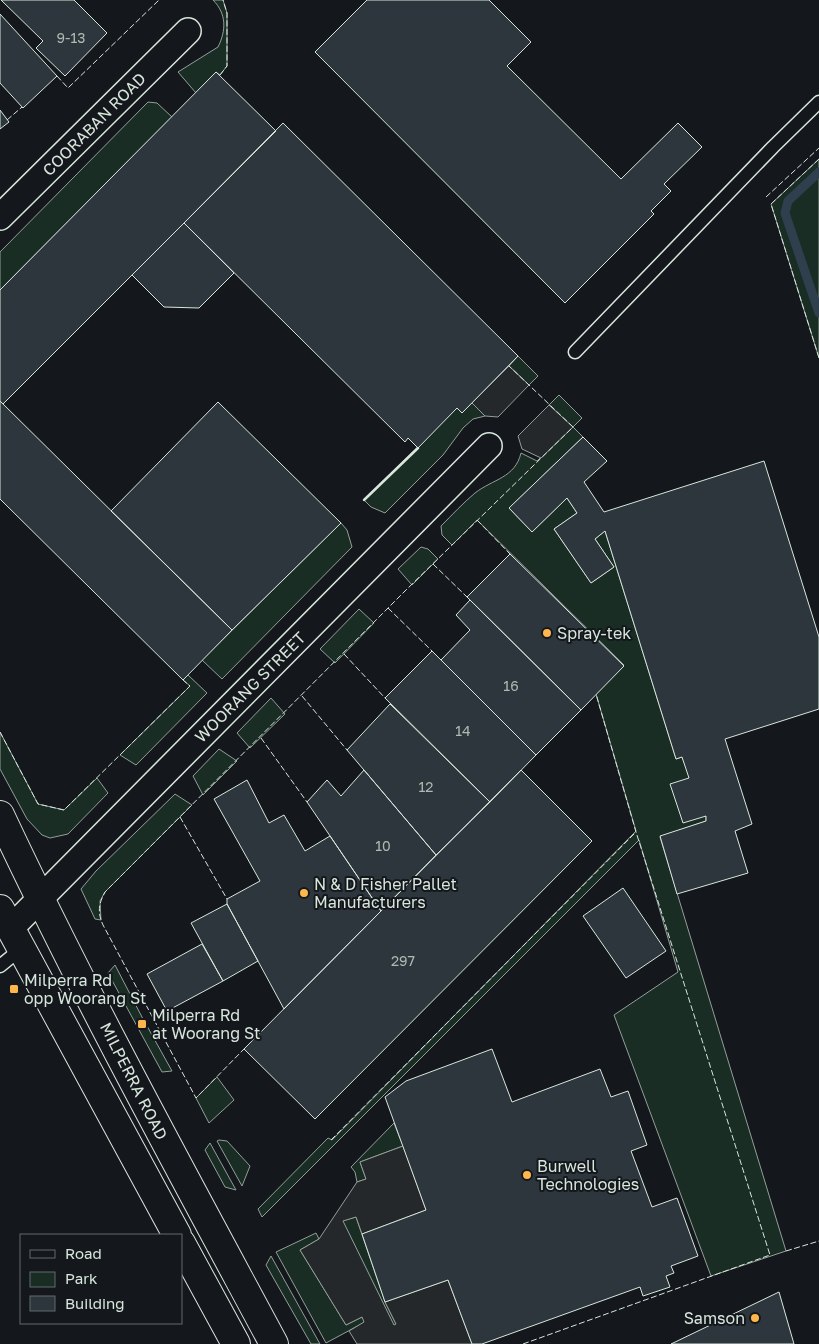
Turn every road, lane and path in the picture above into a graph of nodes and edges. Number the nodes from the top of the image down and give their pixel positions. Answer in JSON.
{"nodes":[{"id":1,"x":188,"y":31,"type":"dead end"},
{"id":2,"x":819,"y":102,"type":"edge"},
{"id":3,"x":0,"y":217,"type":"edge"},
{"id":4,"x":575,"y":352,"type":"dead end"},
{"id":5,"x":488,"y":446,"type":"dead end"},
{"id":6,"x":0,"y":814,"type":"edge"},
{"id":7,"x":40,"y":900,"type":"junction"},
{"id":8,"x":11,"y":928,"type":"edge"},
{"id":9,"x":0,"y":966,"type":"edge"},
{"id":10,"x":176,"y":1234,"type":"edge"},
{"id":11,"x":182,"y":1245,"type":"edge"},
{"id":12,"x":236,"y":1344,"type":"edge"},
{"id":13,"x":274,"y":1344,"type":"edge"}],
"edges":[{"from":1,"to":3,"type":"street","name":"COORABAN ROAD"},
{"from":2,"to":4,"type":"lane"},
{"from":5,"to":7,"type":"street","name":"WOORANG STREET"},
{"from":6,"to":7,"type":"highway","name":"MILPERRA ROAD"},
{"from":7,"to":8,"type":"street","name":"WOORANG STREET"},
{"from":7,"to":13,"type":"highway","name":"MILPERRA ROAD"},
{"from":8,"to":9,"type":"lane"},
{"from":8,"to":10,"type":"highway"},
{"from":11,"to":12,"type":"highway"}]}
